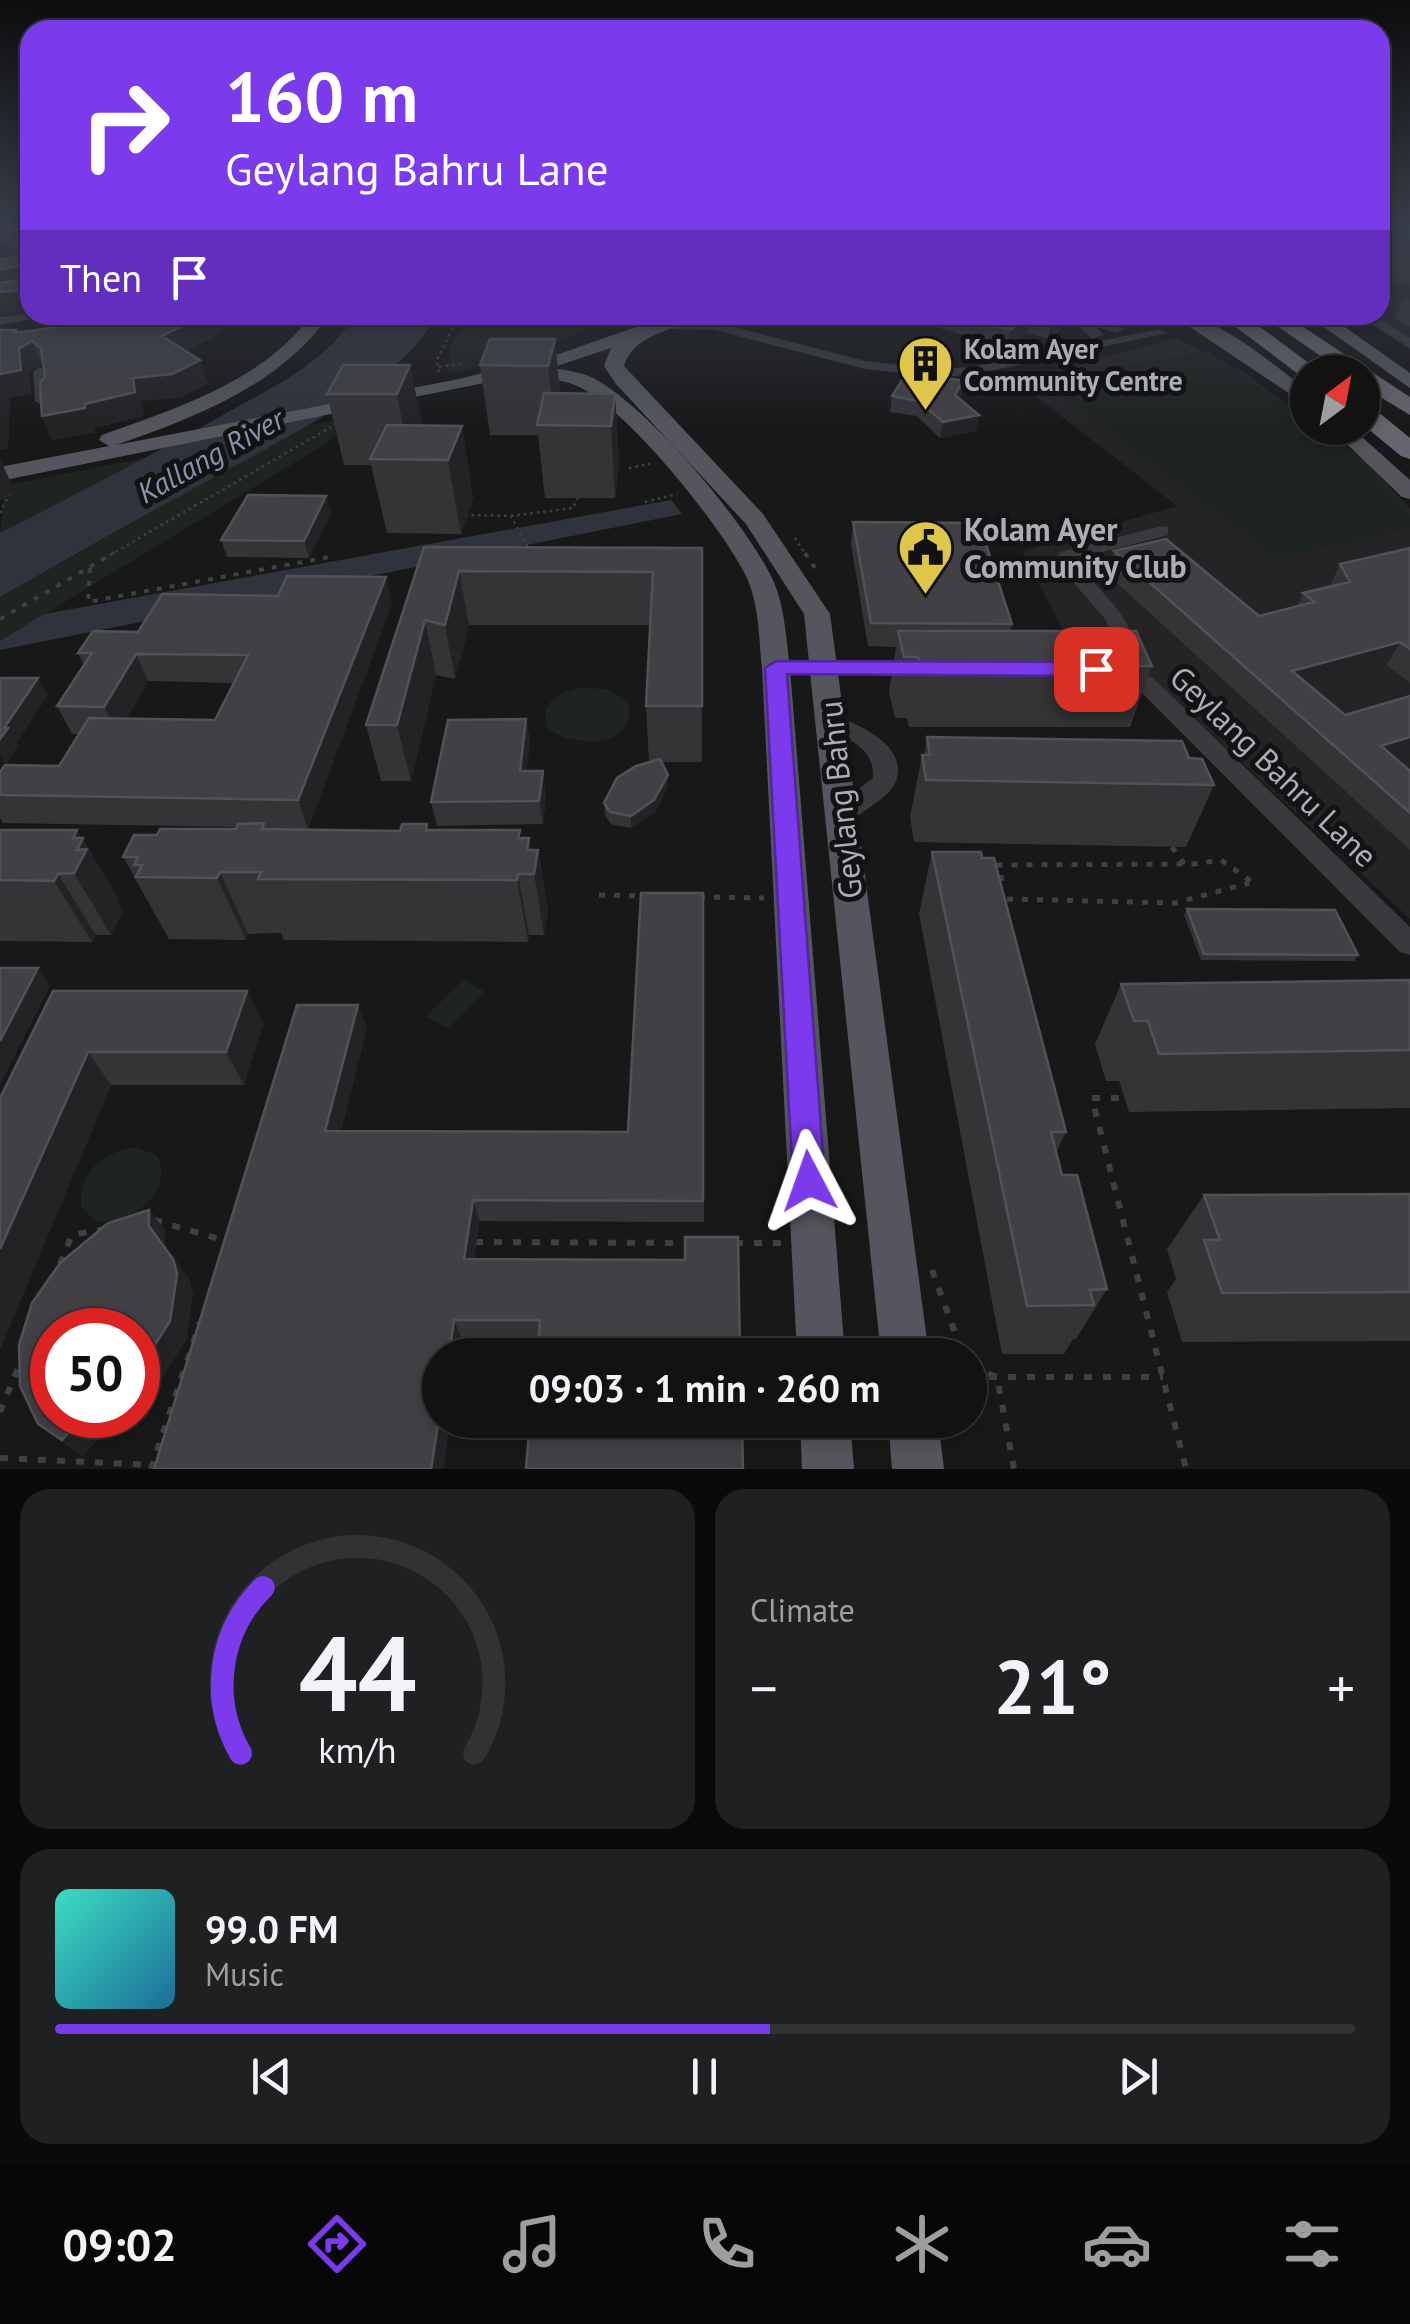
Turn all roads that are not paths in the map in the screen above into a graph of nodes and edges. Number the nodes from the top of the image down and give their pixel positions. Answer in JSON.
{"nodes":[{"id":1,"x":313,"y":325,"type":"edge"},
{"id":2,"x":650,"y":325,"type":"edge"},
{"id":3,"x":651,"y":325,"type":"edge"},
{"id":4,"x":653,"y":325,"type":"edge"},
{"id":5,"x":684,"y":325,"type":"edge"},
{"id":6,"x":758,"y":325,"type":"edge"},
{"id":7,"x":1197,"y":325,"type":"edge"},
{"id":8,"x":1244,"y":325,"type":"edge"},
{"id":9,"x":1289,"y":325,"type":"edge"},
{"id":10,"x":1316,"y":325,"type":"edge"},
{"id":11,"x":1324,"y":325,"type":"edge"},
{"id":12,"x":1379,"y":325,"type":"edge"},
{"id":13,"x":1160,"y":334,"type":"dead end"},
{"id":14,"x":1097,"y":335,"type":"dead end"},
{"id":15,"x":780,"y":340,"type":"junction"},
{"id":16,"x":1410,"y":344,"type":"edge"},
{"id":17,"x":1087,"y":349,"type":"junction"},
{"id":18,"x":1341,"y":355,"type":"edge"},
{"id":19,"x":1347,"y":355,"type":"edge"},
{"id":20,"x":1349,"y":355,"type":"edge"},
{"id":21,"x":1290,"y":358,"type":"edge"},
{"id":22,"x":40,"y":371,"type":"edge"},
{"id":23,"x":515,"y":372,"type":"junction"},
{"id":24,"x":1380,"y":372,"type":"edge"},
{"id":25,"x":1410,"y":382,"type":"edge"},
{"id":26,"x":1380,"y":384,"type":"edge"},
{"id":27,"x":1290,"y":387,"type":"edge"},
{"id":28,"x":412,"y":392,"type":"junction"},
{"id":29,"x":43,"y":401,"type":"edge"},
{"id":30,"x":1410,"y":408,"type":"edge"},
{"id":31,"x":1380,"y":426,"type":"edge"},
{"id":32,"x":1359,"y":445,"type":"edge"},
{"id":33,"x":1410,"y":450,"type":"edge"},
{"id":34,"x":42,"y":466,"type":"junction"},
{"id":35,"x":6,"y":477,"type":"edge"},
{"id":36,"x":1410,"y":492,"type":"edge"},
{"id":37,"x":1162,"y":531,"type":"dead end"},
{"id":38,"x":799,"y":578,"type":"junction"},
{"id":39,"x":760,"y":580,"type":"junction"},
{"id":40,"x":776,"y":668,"type":"junction"},
{"id":41,"x":826,"y":668,"type":"junction"},
{"id":42,"x":938,"y":669,"type":"edge"},
{"id":43,"x":1096,"y":669,"type":"edge"},
{"id":44,"x":1121,"y":673,"type":"junction"},
{"id":45,"x":830,"y":723,"type":"junction"},
{"id":46,"x":840,"y":816,"type":"junction"},
{"id":47,"x":1410,"y":944,"type":"edge"},
{"id":48,"x":819,"y":1338,"type":"edge"},
{"id":49,"x":903,"y":1338,"type":"edge"},
{"id":50,"x":826,"y":1438,"type":"edge"},
{"id":51,"x":914,"y":1438,"type":"edge"},
{"id":52,"x":828,"y":1469,"type":"edge"},
{"id":53,"x":918,"y":1469,"type":"edge"}],
"edges":[{"from":1,"to":34,"type":"main road"},
{"from":2,"to":28,"type":"main road"},
{"from":3,"to":23,"type":"main road"},
{"from":4,"to":38,"type":"main road","name":"Geylang Bahru"},
{"from":5,"to":15,"type":"street"},
{"from":6,"to":15,"type":"street"},
{"from":7,"to":27,"type":"main road"},
{"from":8,"to":21,"type":"highway"},
{"from":9,"to":18,"type":"highway"},
{"from":10,"to":19,"type":"main road"},
{"from":11,"to":20,"type":"main road"},
{"from":12,"to":16,"type":"street"},
{"from":13,"to":17,"type":"street"},
{"from":14,"to":17,"type":"street"},
{"from":15,"to":17,"type":"street"},
{"from":22,"to":29,"type":"street"},
{"from":23,"to":28,"type":"main road"},
{"from":23,"to":39,"type":"main road","name":"Geylang Bahru"},
{"from":24,"to":25,"type":"main road"},
{"from":26,"to":30,"type":"highway"},
{"from":28,"to":34,"type":"main road"},
{"from":31,"to":33,"type":"highway"},
{"from":32,"to":36,"type":"main road"},
{"from":34,"to":35,"type":"main road"},
{"from":37,"to":44,"type":"street"},
{"from":38,"to":39,"type":"street"},
{"from":38,"to":41,"type":"main road","name":"Geylang Bahru"},
{"from":39,"to":40,"type":"main road","name":"Geylang Bahru"},
{"from":40,"to":41,"type":"street"},
{"from":40,"to":48,"type":"main road","name":"Geylang Bahru"},
{"from":41,"to":42,"type":"street"},
{"from":41,"to":45,"type":"main road","name":"Geylang Bahru"},
{"from":43,"to":44,"type":"street","name":"Geylang Bahru Lane"},
{"from":44,"to":47,"type":"street","name":"Geylang Bahru Lane"},
{"from":45,"to":46,"type":"main road","name":"Geylang Bahru"},
{"from":45,"to":46,"type":"street"},
{"from":46,"to":49,"type":"main road","name":"Geylang Bahru"},
{"from":50,"to":52,"type":"main road"},
{"from":51,"to":53,"type":"main road"}]}
